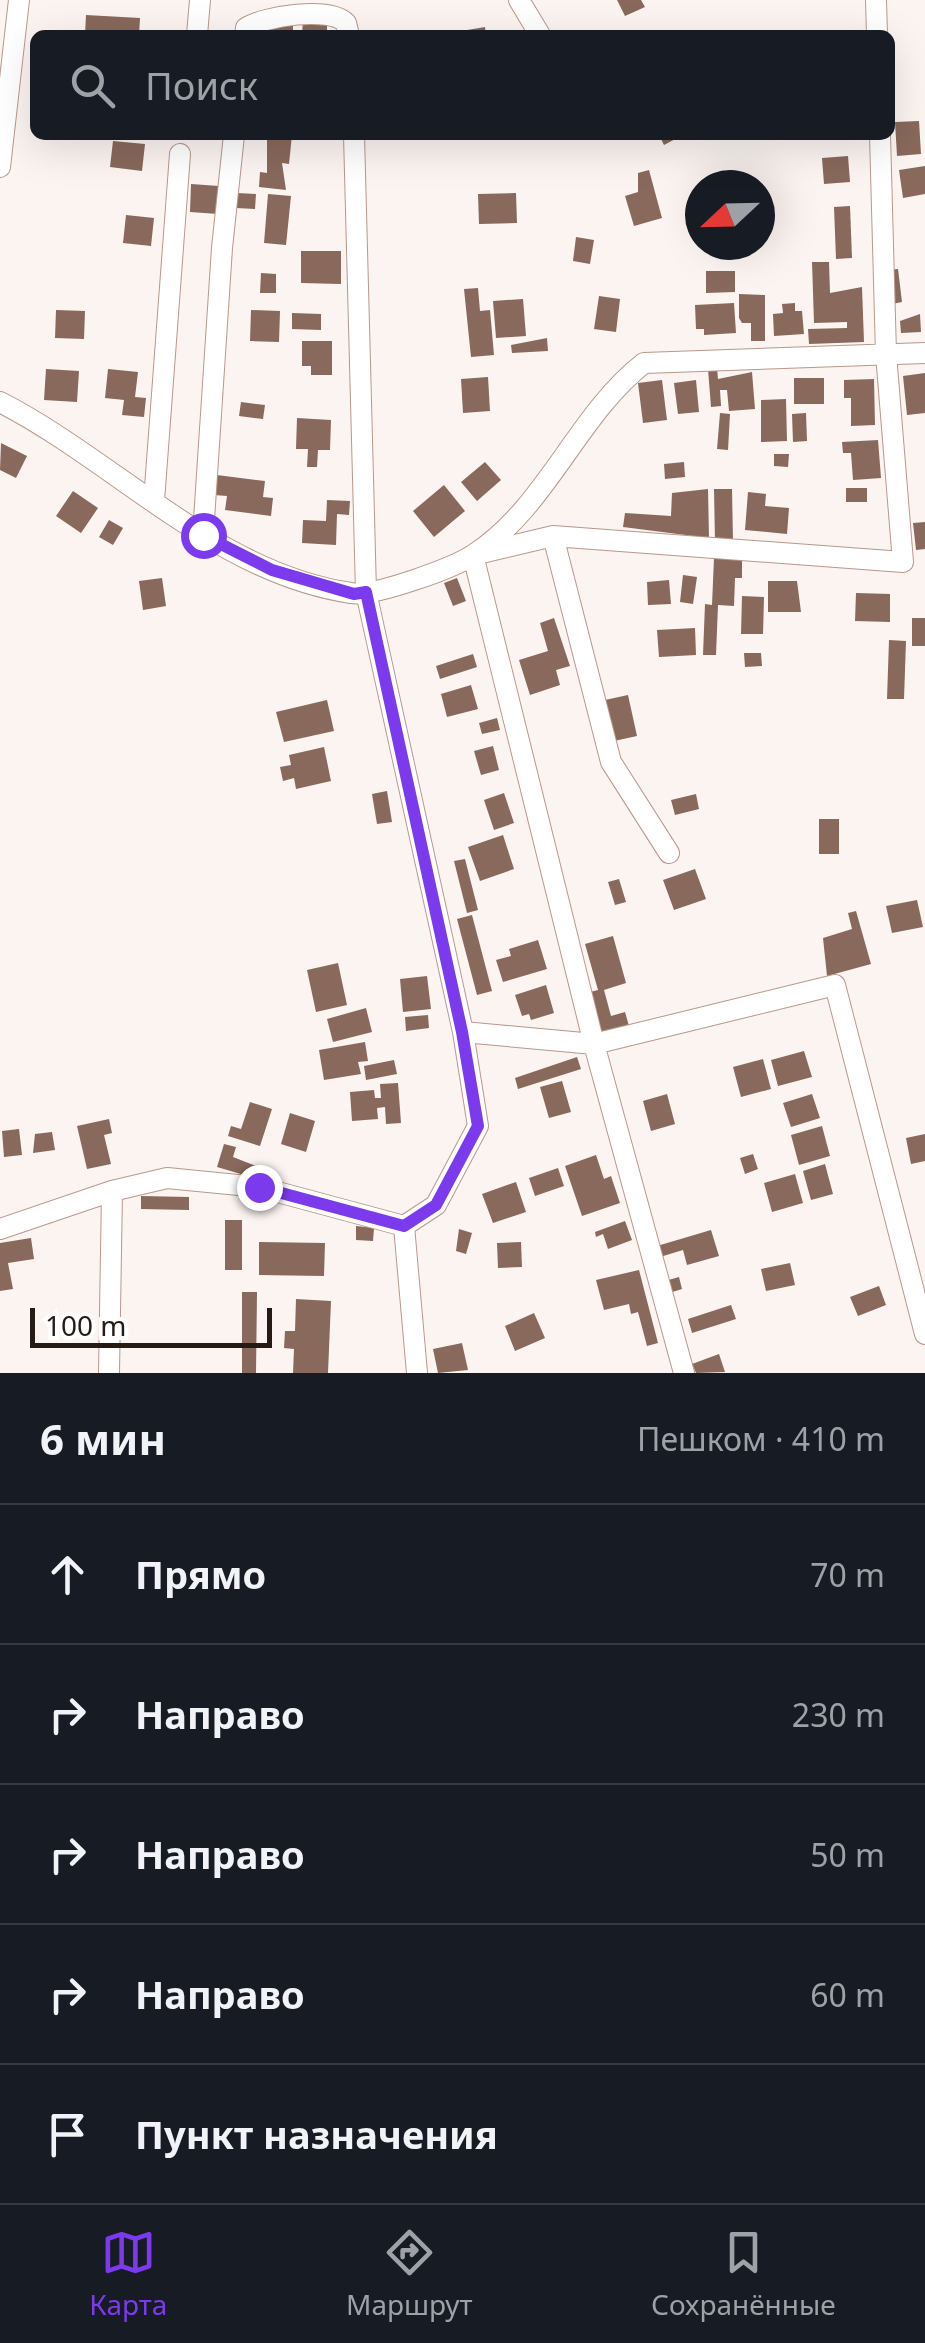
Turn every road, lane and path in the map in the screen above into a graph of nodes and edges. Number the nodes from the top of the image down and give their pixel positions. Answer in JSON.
{"nodes":[{"id":1,"x":20,"y":0,"type":"edge"},
{"id":2,"x":200,"y":0,"type":"edge"},
{"id":3,"x":519,"y":0,"type":"edge"},
{"id":4,"x":876,"y":0,"type":"edge"},
{"id":5,"x":197,"y":30,"type":"edge"},
{"id":6,"x":246,"y":30,"type":"edge"},
{"id":7,"x":348,"y":30,"type":"edge"},
{"id":8,"x":537,"y":30,"type":"edge"},
{"id":9,"x":877,"y":30,"type":"edge"},
{"id":10,"x":233,"y":140,"type":"edge"},
{"id":11,"x":354,"y":140,"type":"edge"},
{"id":12,"x":880,"y":140,"type":"edge"},
{"id":13,"x":180,"y":154,"type":"dead end"},
{"id":14,"x":0,"y":167,"type":"edge"},
{"id":15,"x":925,"y":353,"type":"edge"},
{"id":16,"x":886,"y":354,"type":"junction"},
{"id":17,"x":0,"y":402,"type":"edge"},
{"id":18,"x":154,"y":500,"type":"junction"},
{"id":19,"x":203,"y":535,"type":"junction"},
{"id":20,"x":553,"y":536,"type":"junction"},
{"id":21,"x":473,"y":555,"type":"junction"},
{"id":22,"x":366,"y":592,"type":"junction"},
{"id":23,"x":669,"y":853,"type":"dead end"},
{"id":24,"x":462,"y":1032,"type":"junction"},
{"id":25,"x":594,"y":1044,"type":"junction"},
{"id":26,"x":112,"y":1191,"type":"junction"},
{"id":27,"x":404,"y":1226,"type":"junction"},
{"id":28,"x":0,"y":1228,"type":"edge"},
{"id":29,"x":925,"y":1334,"type":"edge"},
{"id":30,"x":109,"y":1373,"type":"edge"},
{"id":31,"x":417,"y":1373,"type":"edge"},
{"id":32,"x":684,"y":1373,"type":"edge"}],
"edges":[{"from":1,"to":14,"type":"street"},
{"from":2,"to":5,"type":"street"},
{"from":3,"to":8,"type":"street"},
{"from":4,"to":9,"type":"street"},
{"from":6,"to":7,"type":"street"},
{"from":10,"to":19,"type":"street"},
{"from":11,"to":22,"type":"street"},
{"from":12,"to":16,"type":"street"},
{"from":13,"to":18,"type":"street"},
{"from":15,"to":16,"type":"street"},
{"from":16,"to":20,"type":"street"},
{"from":16,"to":21,"type":"street"},
{"from":17,"to":18,"type":"street"},
{"from":18,"to":19,"type":"street"},
{"from":19,"to":22,"type":"street"},
{"from":20,"to":21,"type":"street"},
{"from":20,"to":23,"type":"street"},
{"from":21,"to":22,"type":"street"},
{"from":21,"to":25,"type":"street"},
{"from":22,"to":24,"type":"street"},
{"from":24,"to":25,"type":"street"},
{"from":24,"to":27,"type":"street"},
{"from":25,"to":29,"type":"street"},
{"from":25,"to":32,"type":"street"},
{"from":26,"to":27,"type":"street"},
{"from":26,"to":28,"type":"street"},
{"from":26,"to":30,"type":"street"},
{"from":27,"to":31,"type":"street"}]}
